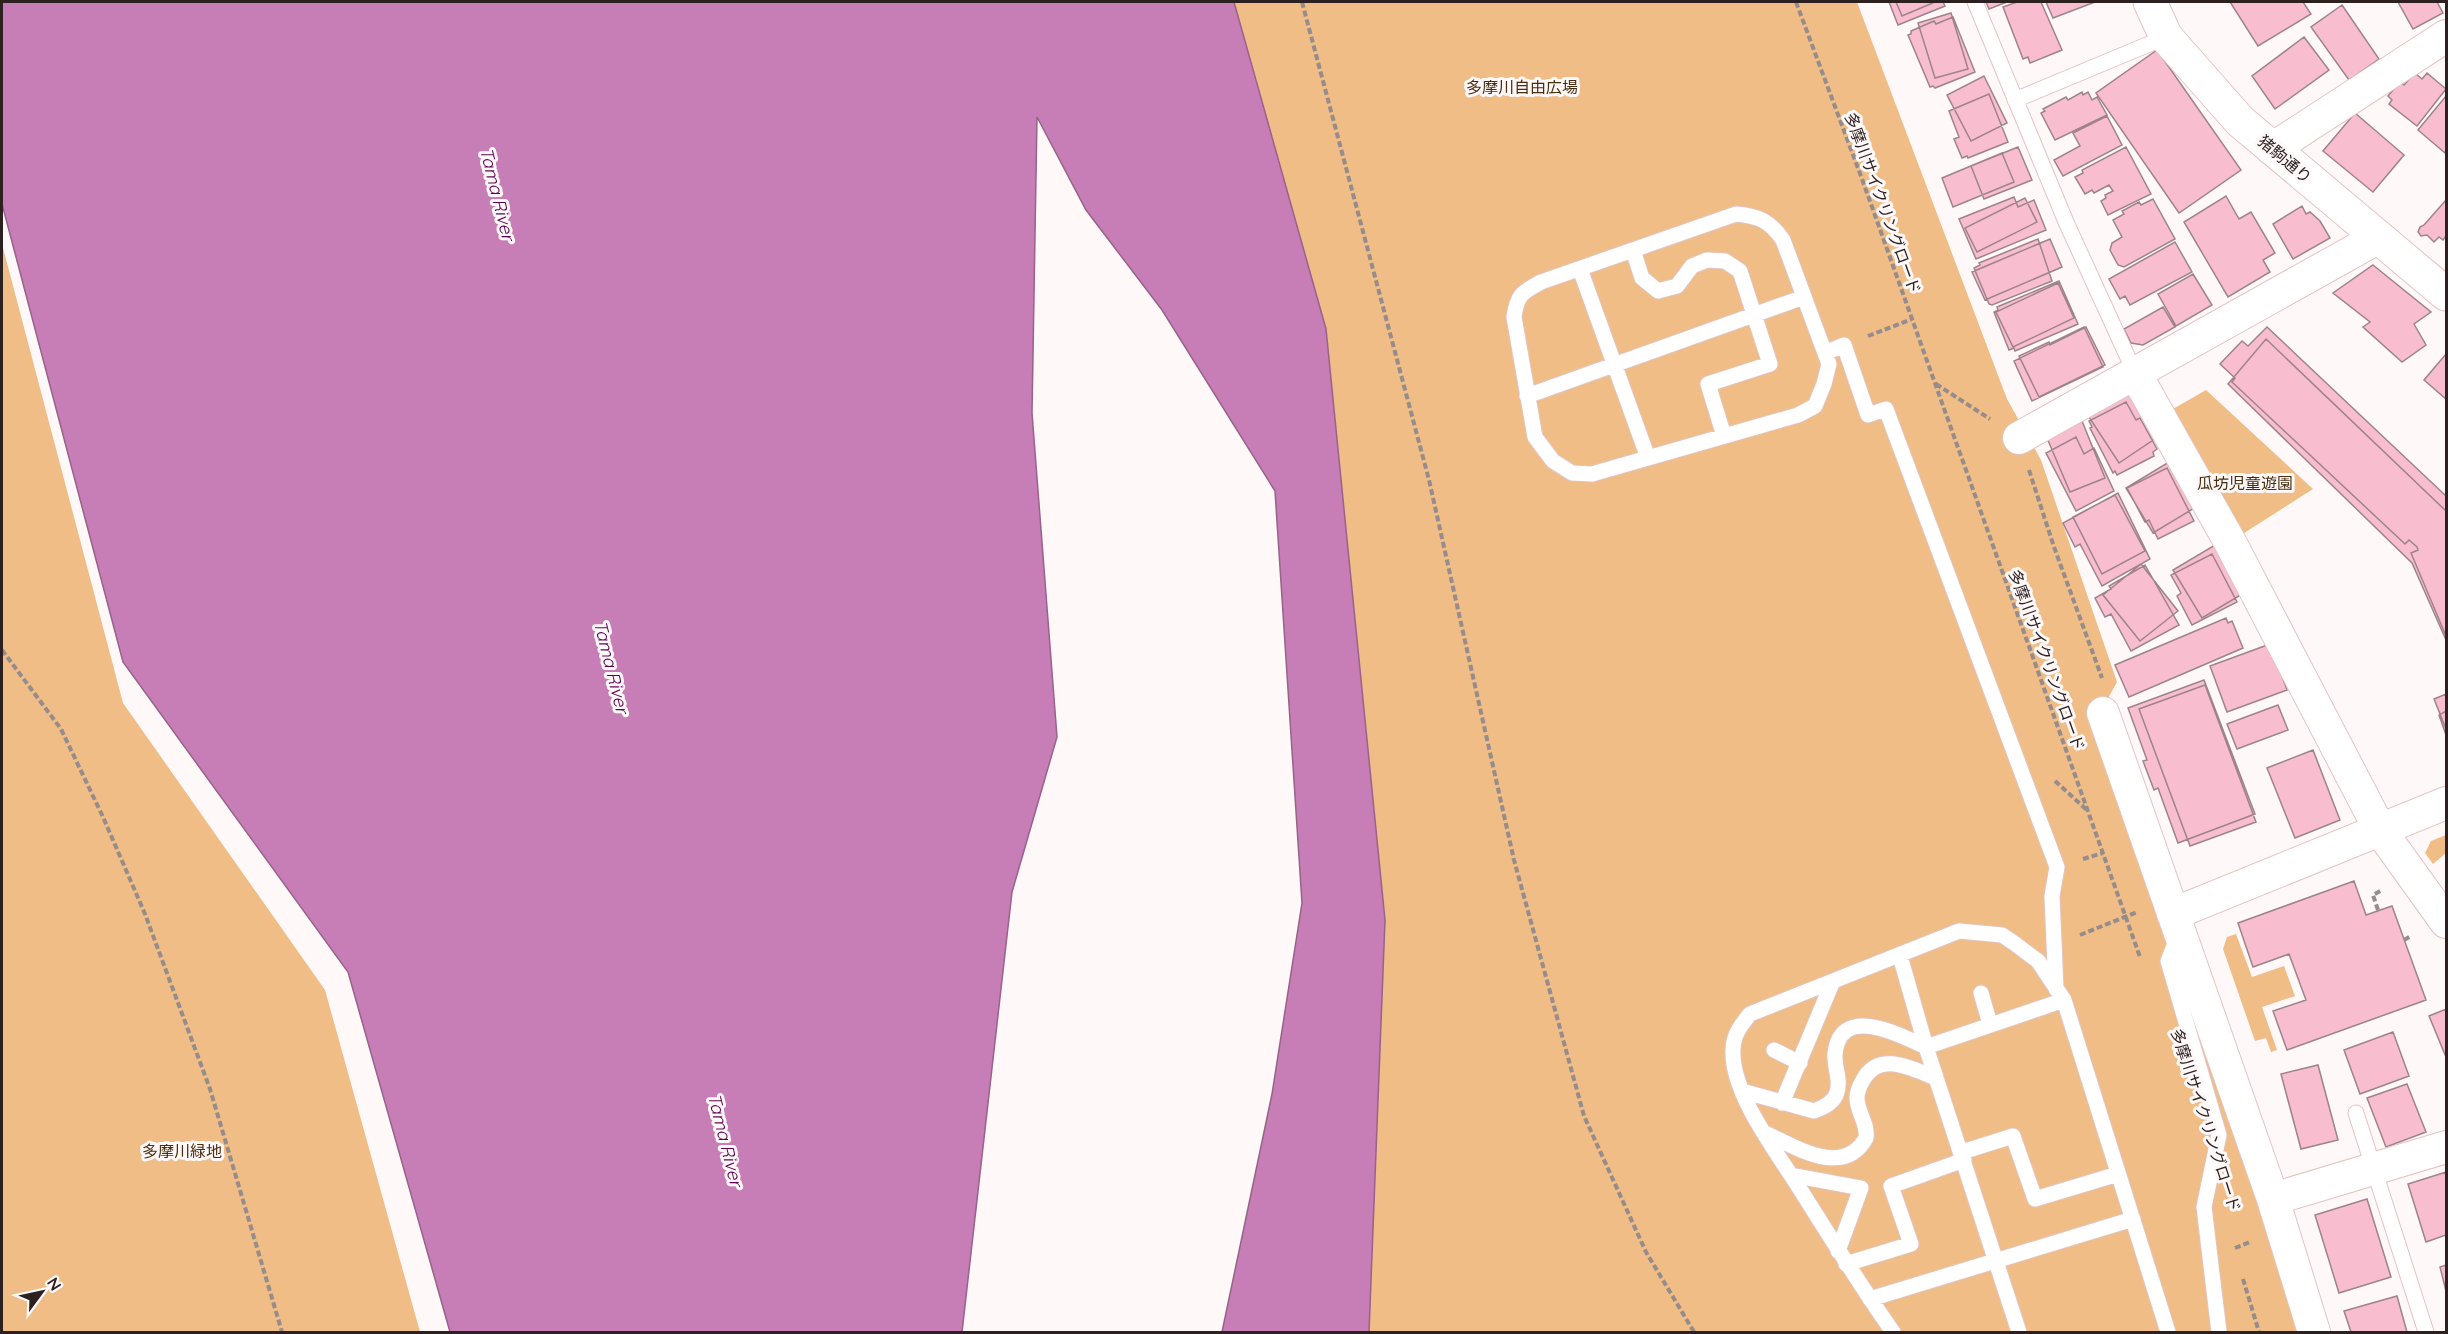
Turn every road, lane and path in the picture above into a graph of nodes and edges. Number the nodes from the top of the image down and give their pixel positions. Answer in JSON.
{"nodes":[{"id":1,"x":1302,"y":2,"type":"edge"},
{"id":2,"x":1796,"y":2,"type":"edge"},
{"id":3,"x":1975,"y":2,"type":"edge"},
{"id":4,"x":2150,"y":2,"type":"edge"},
{"id":5,"x":2446,"y":36,"type":"edge"},
{"id":6,"x":2166,"y":37,"type":"junction"},
{"id":7,"x":2015,"y":99,"type":"junction"},
{"id":8,"x":2272,"y":149,"type":"junction"},
{"id":9,"x":2379,"y":237,"type":"junction"},
{"id":10,"x":1633,"y":250,"type":"junction"},
{"id":11,"x":1580,"y":268,"type":"junction"},
{"id":12,"x":2446,"y":294,"type":"edge"},
{"id":13,"x":1804,"y":297,"type":"junction"},
{"id":14,"x":1755,"y":315,"type":"junction"},
{"id":15,"x":1912,"y":319,"type":"junction"},
{"id":16,"x":1864,"y":337,"type":"dead end"},
{"id":17,"x":1825,"y":353,"type":"junction"},
{"id":18,"x":1615,"y":366,"type":"junction"},
{"id":19,"x":2135,"y":373,"type":"junction"},
{"id":20,"x":1935,"y":384,"type":"junction"},
{"id":21,"x":1527,"y":396,"type":"junction"},
{"id":22,"x":1724,"y":436,"type":"junction"},
{"id":23,"x":2019,"y":438,"type":"junction"},
{"id":24,"x":1648,"y":458,"type":"junction"},
{"id":25,"x":2,"y":650,"type":"edge"},
{"id":26,"x":2103,"y":680,"type":"dead end"},
{"id":27,"x":2103,"y":713,"type":"dead end"},
{"id":28,"x":2446,"y":803,"type":"edge"},
{"id":29,"x":2380,"y":830,"type":"junction"},
{"id":30,"x":2125,"y":916,"type":"junction"},
{"id":31,"x":2446,"y":922,"type":"edge"},
{"id":32,"x":2176,"y":924,"type":"junction"},
{"id":33,"x":2074,"y":936,"type":"dead end"},
{"id":34,"x":1900,"y":956,"type":"junction"},
{"id":35,"x":2140,"y":958,"type":"dead end"},
{"id":36,"x":1833,"y":981,"type":"junction"},
{"id":37,"x":1981,"y":993,"type":"dead end"},
{"id":38,"x":2060,"y":995,"type":"junction"},
{"id":39,"x":1990,"y":1024,"type":"junction"},
{"id":40,"x":1926,"y":1047,"type":"junction"},
{"id":41,"x":1774,"y":1050,"type":"dead end"},
{"id":42,"x":1800,"y":1063,"type":"junction"},
{"id":43,"x":1936,"y":1078,"type":"junction"},
{"id":44,"x":1742,"y":1091,"type":"junction"},
{"id":45,"x":1782,"y":1103,"type":"junction"},
{"id":46,"x":2356,"y":1113,"type":"dead end"},
{"id":47,"x":1764,"y":1132,"type":"junction"},
{"id":48,"x":2446,"y":1147,"type":"edge"},
{"id":49,"x":1963,"y":1156,"type":"junction"},
{"id":50,"x":2374,"y":1169,"type":"junction"},
{"id":51,"x":2118,"y":1174,"type":"junction"},
{"id":52,"x":1791,"y":1175,"type":"junction"},
{"id":53,"x":2273,"y":1199,"type":"junction"},
{"id":54,"x":2133,"y":1219,"type":"junction"},
{"id":55,"x":2231,"y":1240,"type":"dead end"},
{"id":56,"x":1842,"y":1257,"type":"junction"},
{"id":57,"x":2237,"y":1259,"type":"dead end"},
{"id":58,"x":1997,"y":1262,"type":"junction"},
{"id":59,"x":2240,"y":1270,"type":"dead end"},
{"id":60,"x":1870,"y":1299,"type":"junction"},
{"id":61,"x":282,"y":1332,"type":"edge"},
{"id":62,"x":1694,"y":1332,"type":"edge"},
{"id":63,"x":1893,"y":1332,"type":"edge"},
{"id":64,"x":2019,"y":1332,"type":"edge"},
{"id":65,"x":2168,"y":1332,"type":"edge"},
{"id":66,"x":2219,"y":1332,"type":"edge"},
{"id":67,"x":2259,"y":1332,"type":"edge"},
{"id":68,"x":2314,"y":1332,"type":"edge"},
{"id":69,"x":2426,"y":1332,"type":"edge"}],
"edges":[{"from":1,"to":62,"type":"path"},
{"from":2,"to":15,"type":"path","name":"多摩川サイクリングロード"},
{"from":3,"to":7,"type":"lane"},
{"from":4,"to":6,"type":"street","name":"猪駒通り"},
{"from":5,"to":8,"type":"street"},
{"from":6,"to":7,"type":"lane"},
{"from":6,"to":8,"type":"street","name":"猪駒通り"},
{"from":7,"to":19,"type":"lane"},
{"from":8,"to":9,"type":"street","name":"猪駒通り"},
{"from":9,"to":12,"type":"street","name":"猪駒通り"},
{"from":9,"to":19,"type":"street"},
{"from":10,"to":11,"type":"lane"},
{"from":10,"to":13,"type":"lane"},
{"from":10,"to":14,"type":"lane"},
{"from":11,"to":18,"type":"lane"},
{"from":11,"to":21,"type":"lane"},
{"from":13,"to":14,"type":"lane"},
{"from":13,"to":17,"type":"lane"},
{"from":14,"to":18,"type":"lane"},
{"from":14,"to":22,"type":"lane"},
{"from":15,"to":16,"type":"path"},
{"from":15,"to":20,"type":"path","name":"多摩川サイクリングロード"},
{"from":17,"to":22,"type":"lane"},
{"from":17,"to":38,"type":"lane"},
{"from":18,"to":21,"type":"lane"},
{"from":18,"to":24,"type":"lane"},
{"from":19,"to":23,"type":"street"},
{"from":19,"to":29,"type":"street"},
{"from":20,"to":23,"type":"path"},
{"from":20,"to":30,"type":"path","name":"多摩川サイクリングロード"},
{"from":21,"to":24,"type":"lane"},
{"from":22,"to":24,"type":"lane"},
{"from":23,"to":26,"type":"path"},
{"from":25,"to":61,"type":"path"},
{"from":27,"to":32,"type":"street"},
{"from":28,"to":29,"type":"street"},
{"from":29,"to":31,"type":"street"},
{"from":29,"to":32,"type":"street"},
{"from":30,"to":33,"type":"path"},
{"from":30,"to":35,"type":"path","name":"多摩川サイクリングロード"},
{"from":32,"to":53,"type":"street"},
{"from":32,"to":66,"type":"lane"},
{"from":34,"to":36,"type":"lane"},
{"from":34,"to":38,"type":"lane"},
{"from":34,"to":40,"type":"lane"},
{"from":36,"to":42,"type":"lane"},
{"from":36,"to":44,"type":"lane"},
{"from":37,"to":39,"type":"lane"},
{"from":38,"to":39,"type":"lane"},
{"from":38,"to":51,"type":"lane"},
{"from":39,"to":40,"type":"lane"},
{"from":40,"to":43,"type":"lane"},
{"from":40,"to":45,"type":"lane"},
{"from":41,"to":42,"type":"lane"},
{"from":42,"to":45,"type":"lane"},
{"from":43,"to":47,"type":"lane"},
{"from":43,"to":49,"type":"lane"},
{"from":44,"to":45,"type":"lane"},
{"from":44,"to":47,"type":"lane"},
{"from":46,"to":50,"type":"lane"},
{"from":47,"to":52,"type":"lane"},
{"from":48,"to":50,"type":"street"},
{"from":49,"to":51,"type":"lane"},
{"from":49,"to":56,"type":"lane"},
{"from":49,"to":58,"type":"lane"},
{"from":50,"to":53,"type":"street"},
{"from":50,"to":69,"type":"lane"},
{"from":51,"to":54,"type":"lane"},
{"from":52,"to":56,"type":"lane"},
{"from":52,"to":56,"type":"lane"},
{"from":53,"to":68,"type":"street"},
{"from":54,"to":58,"type":"lane"},
{"from":54,"to":65,"type":"lane"},
{"from":55,"to":57,"type":"path"},
{"from":56,"to":60,"type":"lane"},
{"from":58,"to":60,"type":"lane"},
{"from":58,"to":64,"type":"lane"},
{"from":59,"to":67,"type":"path"},
{"from":60,"to":63,"type":"lane"}]}
